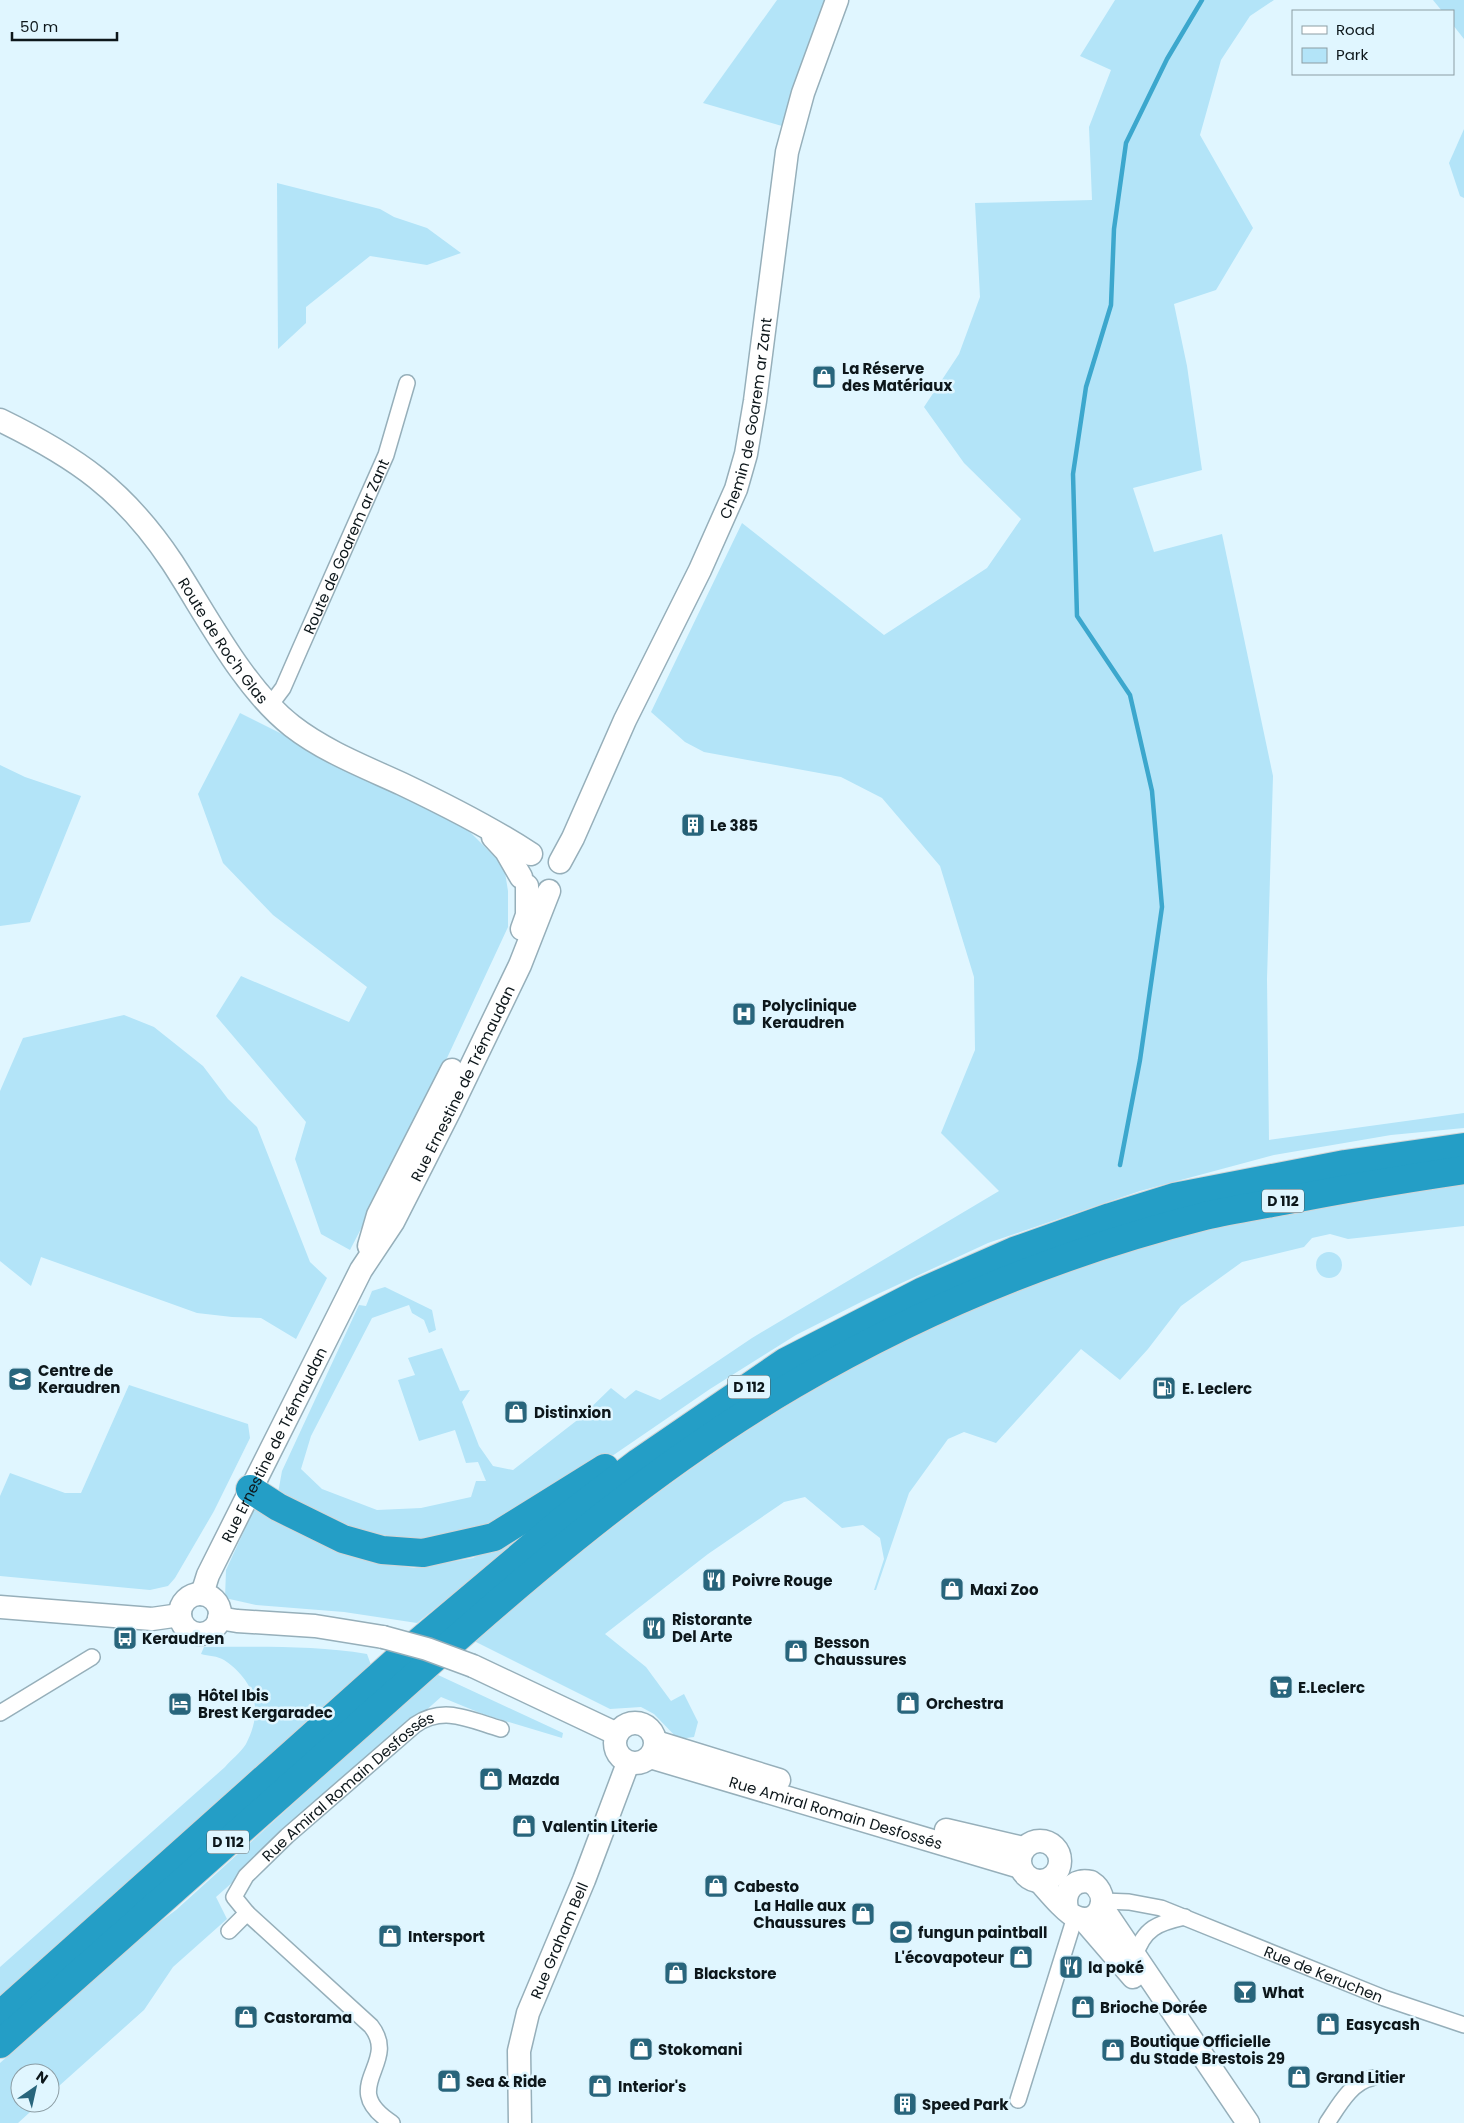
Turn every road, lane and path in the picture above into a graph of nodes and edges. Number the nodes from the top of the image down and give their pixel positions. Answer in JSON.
{"nodes":[{"id":1,"x":837,"y":0,"type":"edge"},
{"id":2,"x":407,"y":383,"type":"dead end"},
{"id":3,"x":0,"y":420,"type":"edge"},
{"id":4,"x":271,"y":704,"type":"junction"},
{"id":5,"x":477,"y":823,"type":"junction"},
{"id":6,"x":546,"y":856,"type":"junction"},
{"id":7,"x":524,"y":882,"type":"junction"},
{"id":8,"x":549,"y":891,"type":"junction"},
{"id":9,"x":1464,"y":1147,"type":"edge"},
{"id":10,"x":1464,"y":1170,"type":"edge"},
{"id":11,"x":361,"y":1270,"type":"junction"},
{"id":12,"x":785,"y":1362,"type":"junction"},
{"id":13,"x":250,"y":1489,"type":"junction"},
{"id":14,"x":202,"y":1594,"type":"junction"},
{"id":15,"x":0,"y":1608,"type":"edge"},
{"id":16,"x":180,"y":1615,"type":"junction"},
{"id":17,"x":219,"y":1618,"type":"junction"},
{"id":18,"x":92,"y":1657,"type":"dead end"},
{"id":19,"x":0,"y":1713,"type":"edge"},
{"id":20,"x":501,"y":1729,"type":"dead end"},
{"id":21,"x":617,"y":1734,"type":"junction"},
{"id":22,"x":653,"y":1750,"type":"junction"},
{"id":23,"x":628,"y":1763,"type":"junction"},
{"id":24,"x":1022,"y":1858,"type":"junction"},
{"id":25,"x":1060,"y":1858,"type":"junction"},
{"id":26,"x":1085,"y":1881,"type":"junction"},
{"id":27,"x":1039,"y":1882,"type":"junction"},
{"id":28,"x":1086,"y":1911,"type":"junction"},
{"id":29,"x":247,"y":1913,"type":"junction"},
{"id":30,"x":1185,"y":1917,"type":"junction"},
{"id":31,"x":229,"y":1931,"type":"dead end"},
{"id":32,"x":1135,"y":1956,"type":"junction"},
{"id":33,"x":0,"y":2015,"type":"edge"},
{"id":34,"x":1464,"y":2025,"type":"edge"},
{"id":35,"x":0,"y":2044,"type":"edge"},
{"id":36,"x":1372,"y":2078,"type":"dead end"},
{"id":37,"x":1018,"y":2100,"type":"dead end"},
{"id":38,"x":392,"y":2123,"type":"edge"},
{"id":39,"x":520,"y":2123,"type":"edge"},
{"id":40,"x":1235,"y":2123,"type":"edge"},
{"id":41,"x":1248,"y":2123,"type":"edge"},
{"id":42,"x":1327,"y":2123,"type":"edge"}],
"edges":[{"from":1,"to":6,"type":"street","name":"Chemin de Goarem ar Zant"},
{"from":2,"to":4,"type":"street","name":"Route de Goarem ar Zant"},
{"from":3,"to":4,"type":"street","name":"Route de Roc'h Glas"},
{"from":4,"to":5,"type":"street","name":"Route de Roc'h Glas"},
{"from":5,"to":6,"type":"street","name":"Route de Roc'h Glas"},
{"from":5,"to":7,"type":"street","name":"Route de Roc'h Glas"},
{"from":6,"to":7,"type":"street"},
{"from":6,"to":8,"type":"street"},
{"from":7,"to":8,"type":"street"},
{"from":7,"to":11,"type":"street","name":"Rue Ernestine de Trémaudan"},
{"from":8,"to":11,"type":"street","name":"Rue Ernestine de Trémaudan"},
{"from":9,"to":12,"type":"highway","number":"D 112"},
{"from":10,"to":35,"type":"highway","number":"D 112"},
{"from":11,"to":13,"type":"street","name":"Rue Ernestine de Trémaudan"},
{"from":12,"to":13,"type":"highway"},
{"from":12,"to":33,"type":"highway","number":"D 112"},
{"from":13,"to":14,"type":"street","name":"Rue Ernestine de Trémaudan"},
{"from":14,"to":16,"type":"street"},
{"from":14,"to":17,"type":"street"},
{"from":15,"to":16,"type":"street"},
{"from":16,"to":17,"type":"street"},
{"from":17,"to":21,"type":"street","bridge":true},
{"from":18,"to":19,"type":"street"},
{"from":20,"to":29,"type":"street","name":"Rue Amiral Romain Desfossés"},
{"from":21,"to":22,"type":"street"},
{"from":21,"to":23,"type":"street"},
{"from":22,"to":23,"type":"street"},
{"from":22,"to":24,"type":"street","name":"Rue Amiral Romain Desfossés"},
{"from":23,"to":39,"type":"street","name":"Rue Graham Bell"},
{"from":24,"to":25,"type":"street"},
{"from":24,"to":27,"type":"street"},
{"from":25,"to":26,"type":"street"},
{"from":25,"to":27,"type":"street"},
{"from":26,"to":28,"type":"street"},
{"from":26,"to":28,"type":"street"},
{"from":27,"to":28,"type":"street"},
{"from":28,"to":30,"type":"street","name":"Rue de Keruchen"},
{"from":28,"to":32,"type":"street"},
{"from":28,"to":37,"type":"street"},
{"from":28,"to":40,"type":"street"},
{"from":29,"to":31,"type":"street"},
{"from":29,"to":38,"type":"street"},
{"from":30,"to":32,"type":"street"},
{"from":30,"to":34,"type":"street","name":"Rue de Keruchen"},
{"from":32,"to":41,"type":"street"},
{"from":36,"to":42,"type":"street"}]}
